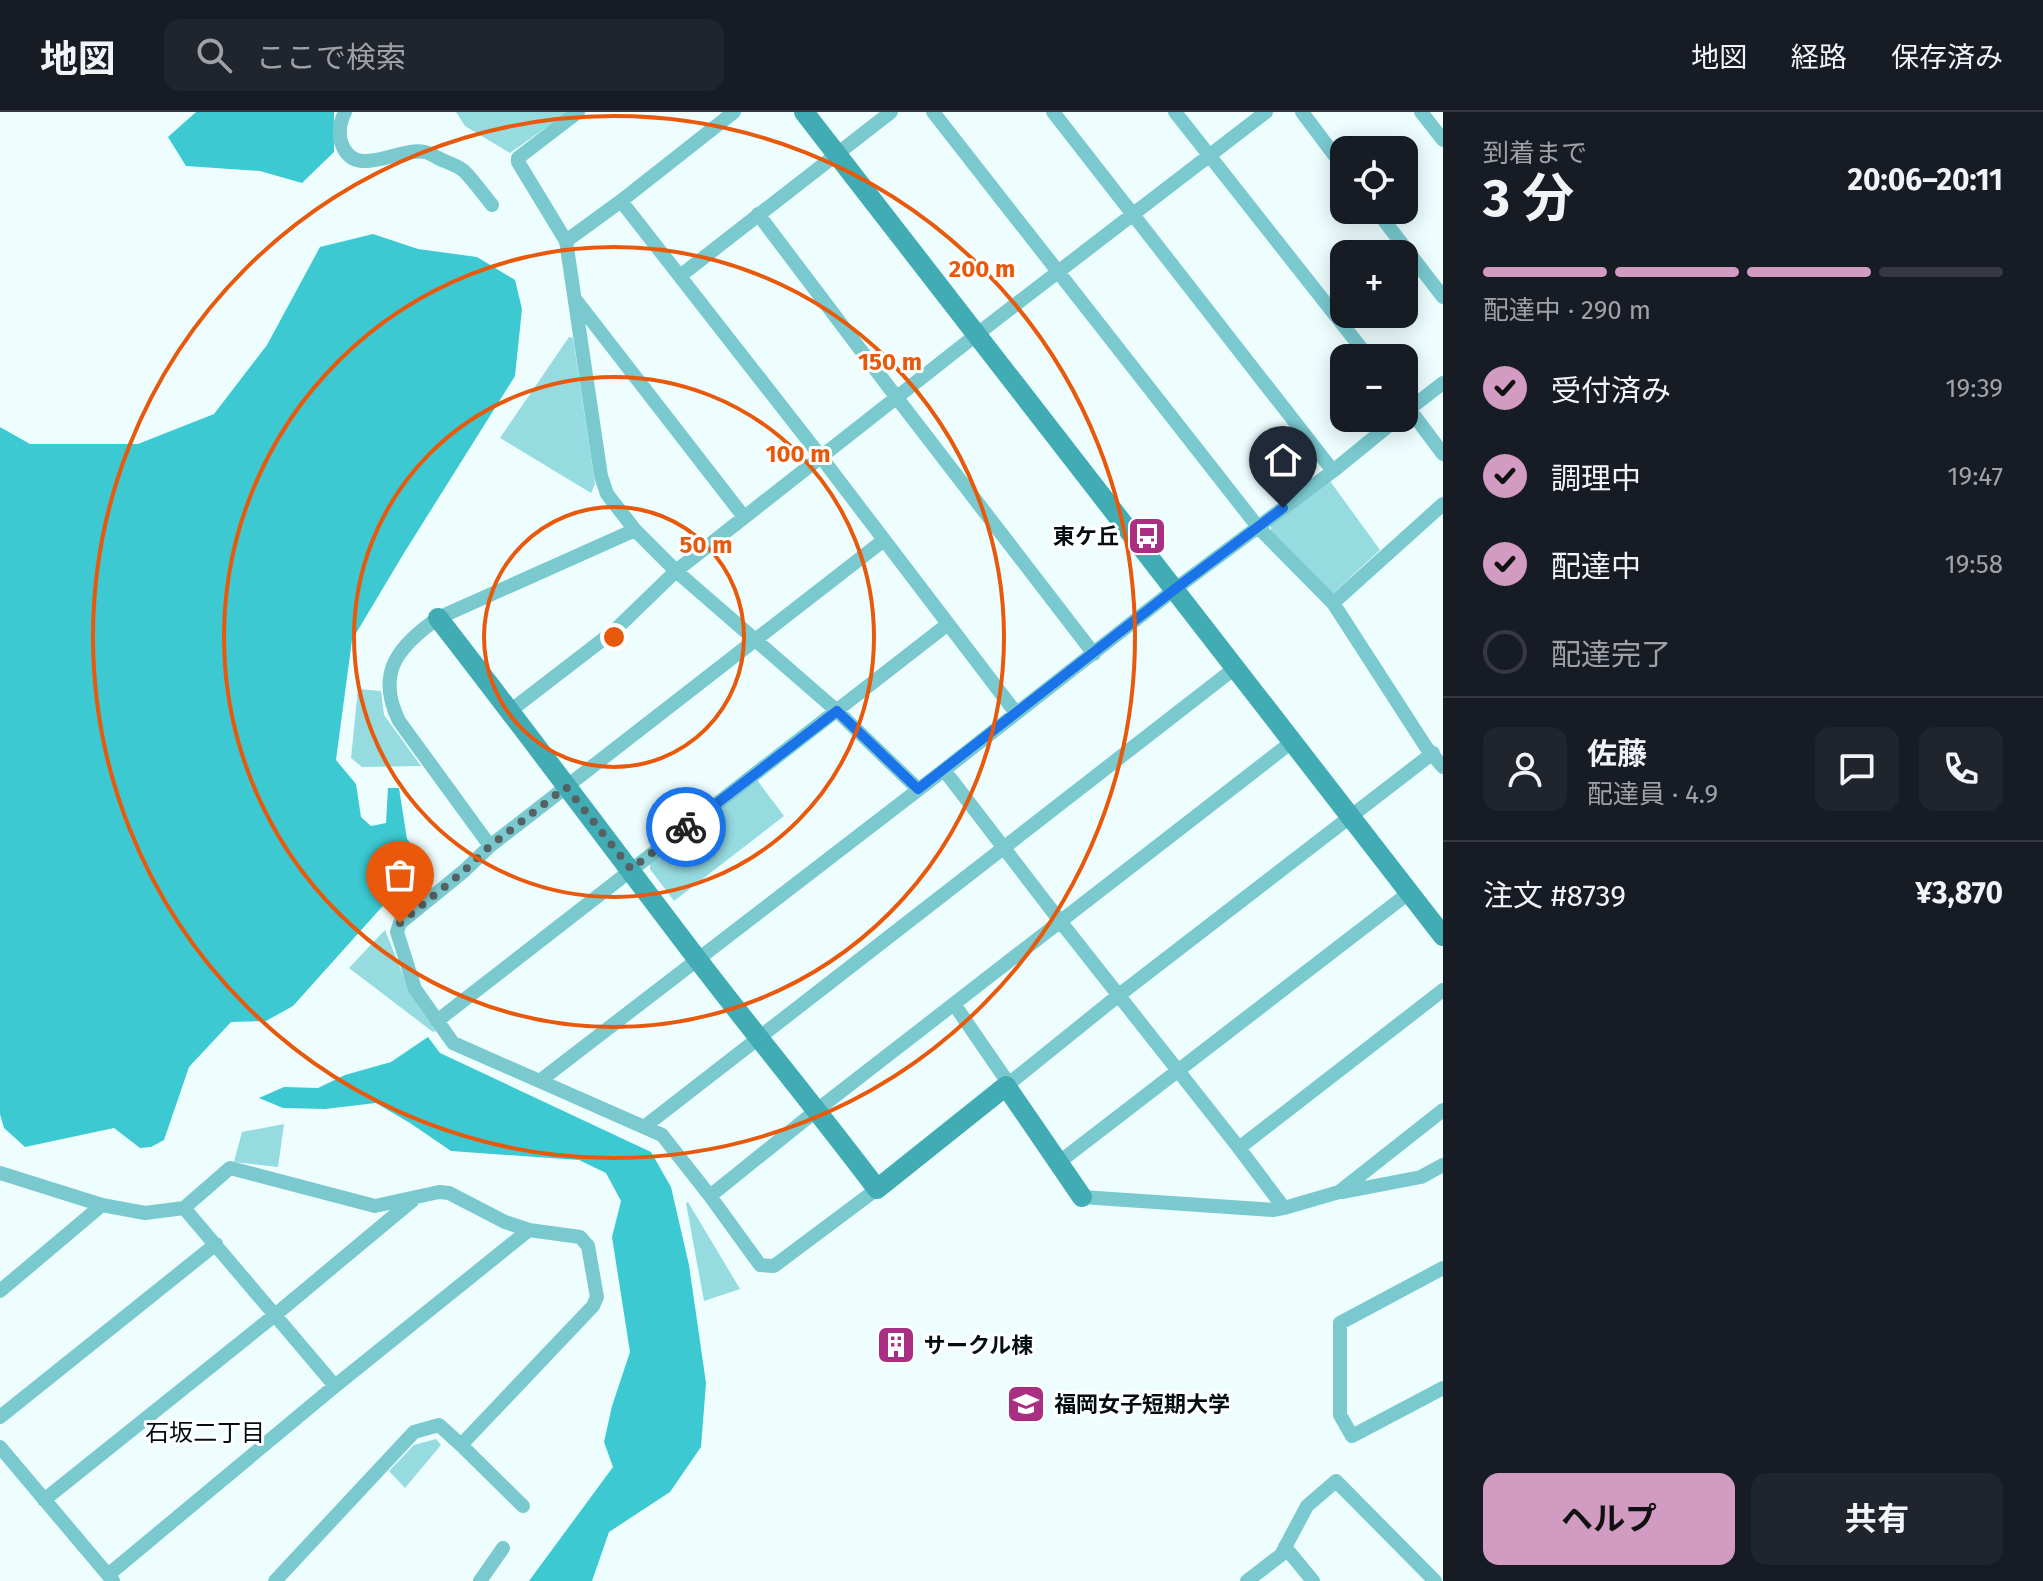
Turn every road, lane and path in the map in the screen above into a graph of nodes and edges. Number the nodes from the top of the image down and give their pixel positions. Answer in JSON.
{"nodes":[{"id":1,"x":345,"y":112,"type":"edge"},
{"id":2,"x":578,"y":112,"type":"edge"},
{"id":3,"x":734,"y":112,"type":"edge"},
{"id":4,"x":804,"y":112,"type":"edge"},
{"id":5,"x":891,"y":112,"type":"edge"},
{"id":6,"x":933,"y":112,"type":"edge"},
{"id":7,"x":1053,"y":112,"type":"edge"},
{"id":8,"x":1175,"y":112,"type":"edge"},
{"id":9,"x":1266,"y":112,"type":"edge"},
{"id":10,"x":1302,"y":112,"type":"edge"},
{"id":11,"x":1421,"y":112,"type":"edge"},
{"id":12,"x":1443,"y":140,"type":"edge"},
{"id":13,"x":1330,"y":149,"type":"edge"},
{"id":14,"x":836,"y":153,"type":"junction"},
{"id":15,"x":1209,"y":156,"type":"junction"},
{"id":16,"x":621,"y":201,"type":"junction"},
{"id":17,"x":492,"y":205,"type":"dead end"},
{"id":18,"x":758,"y":214,"type":"junction"},
{"id":19,"x":1133,"y":215,"type":"junction"},
{"id":20,"x":1387,"y":224,"type":"edge"},
{"id":21,"x":566,"y":241,"type":"junction"},
{"id":22,"x":1059,"y":273,"type":"junction"},
{"id":23,"x":680,"y":276,"type":"junction"},
{"id":24,"x":573,"y":296,"type":"junction"},
{"id":25,"x":1443,"y":297,"type":"edge"},
{"id":26,"x":976,"y":335,"type":"junction"},
{"id":27,"x":1358,"y":344,"type":"edge"},
{"id":28,"x":1443,"y":383,"type":"edge"},
{"id":29,"x":897,"y":398,"type":"junction"},
{"id":30,"x":1418,"y":400,"type":"edge"},
{"id":31,"x":1418,"y":426,"type":"edge"},
{"id":32,"x":1378,"y":432,"type":"edge"},
{"id":33,"x":1443,"y":454,"type":"edge"},
{"id":34,"x":821,"y":457,"type":"junction"},
{"id":35,"x":1333,"y":471,"type":"junction"},
{"id":36,"x":1443,"y":504,"type":"edge"},
{"id":37,"x":744,"y":517,"type":"junction"},
{"id":38,"x":1258,"y":527,"type":"junction"},
{"id":39,"x":635,"y":530,"type":"junction"},
{"id":40,"x":884,"y":540,"type":"junction"},
{"id":41,"x":676,"y":571,"type":"junction"},
{"id":42,"x":1175,"y":589,"type":"junction"},
{"id":43,"x":1333,"y":603,"type":"junction"},
{"id":44,"x":438,"y":618,"type":"junction"},
{"id":45,"x":948,"y":624,"type":"junction"},
{"id":46,"x":754,"y":640,"type":"junction"},
{"id":47,"x":1094,"y":654,"type":"junction"},
{"id":48,"x":1235,"y":668,"type":"junction"},
{"id":49,"x":510,"y":711,"type":"junction"},
{"id":50,"x":837,"y":711,"type":"junction"},
{"id":51,"x":1016,"y":713,"type":"junction"},
{"id":52,"x":1293,"y":741,"type":"junction"},
{"id":53,"x":1433,"y":753,"type":"junction"},
{"id":54,"x":1443,"y":767,"type":"edge"},
{"id":55,"x":944,"y":770,"type":"junction"},
{"id":56,"x":566,"y":787,"type":"junction"},
{"id":57,"x":918,"y":789,"type":"junction"},
{"id":58,"x":1352,"y":817,"type":"junction"},
{"id":59,"x":490,"y":846,"type":"junction"},
{"id":60,"x":1004,"y":848,"type":"junction"},
{"id":61,"x":631,"y":869,"type":"junction"},
{"id":62,"x":1410,"y":892,"type":"junction"},
{"id":63,"x":1060,"y":921,"type":"junction"},
{"id":64,"x":1443,"y":936,"type":"edge"},
{"id":65,"x":698,"y":960,"type":"junction"},
{"id":66,"x":1443,"y":990,"type":"edge"},
{"id":67,"x":1119,"y":995,"type":"junction"},
{"id":68,"x":954,"y":1004,"type":"junction"},
{"id":69,"x":437,"y":1021,"type":"junction"},
{"id":70,"x":759,"y":1037,"type":"junction"},
{"id":71,"x":1178,"y":1071,"type":"junction"},
{"id":72,"x":541,"y":1080,"type":"junction"},
{"id":73,"x":1008,"y":1085,"type":"junction"},
{"id":74,"x":817,"y":1110,"type":"junction"},
{"id":75,"x":1443,"y":1110,"type":"edge"},
{"id":76,"x":644,"y":1127,"type":"junction"},
{"id":77,"x":1239,"y":1148,"type":"junction"},
{"id":78,"x":1058,"y":1163,"type":"junction"},
{"id":79,"x":1443,"y":1165,"type":"edge"},
{"id":80,"x":0,"y":1173,"type":"edge"},
{"id":81,"x":877,"y":1189,"type":"junction"},
{"id":82,"x":1339,"y":1192,"type":"junction"},
{"id":83,"x":710,"y":1196,"type":"junction"},
{"id":84,"x":416,"y":1197,"type":"junction"},
{"id":85,"x":1082,"y":1197,"type":"joint"},
{"id":86,"x":102,"y":1205,"type":"junction"},
{"id":87,"x":184,"y":1208,"type":"junction"},
{"id":88,"x":1284,"y":1208,"type":"junction"},
{"id":89,"x":529,"y":1230,"type":"junction"},
{"id":90,"x":216,"y":1244,"type":"junction"},
{"id":91,"x":1443,"y":1268,"type":"edge"},
{"id":92,"x":0,"y":1291,"type":"edge"},
{"id":93,"x":275,"y":1315,"type":"junction"},
{"id":94,"x":335,"y":1386,"type":"junction"},
{"id":95,"x":1443,"y":1388,"type":"edge"},
{"id":96,"x":0,"y":1417,"type":"edge"},
{"id":97,"x":461,"y":1445,"type":"junction"},
{"id":98,"x":0,"y":1447,"type":"edge"},
{"id":99,"x":44,"y":1500,"type":"junction"},
{"id":100,"x":523,"y":1506,"type":"dead end"},
{"id":101,"x":1285,"y":1547,"type":"junction"},
{"id":102,"x":503,"y":1548,"type":"dead end"},
{"id":103,"x":110,"y":1578,"type":"edge"},
{"id":104,"x":275,"y":1581,"type":"edge"},
{"id":105,"x":480,"y":1581,"type":"edge"},
{"id":106,"x":1247,"y":1581,"type":"edge"},
{"id":107,"x":1313,"y":1581,"type":"edge"},
{"id":108,"x":1435,"y":1581,"type":"edge"}],
"edges":[{"from":1,"to":17,"type":"street"},
{"from":2,"to":21,"type":"street"},
{"from":3,"to":16,"type":"street"},
{"from":4,"to":14,"type":"street"},
{"from":5,"to":14,"type":"street"},
{"from":6,"to":22,"type":"street"},
{"from":7,"to":19,"type":"street"},
{"from":8,"to":15,"type":"street"},
{"from":9,"to":15,"type":"street"},
{"from":10,"to":13,"type":"street"},
{"from":11,"to":12,"type":"street"},
{"from":14,"to":18,"type":"street"},
{"from":14,"to":26,"type":"street"},
{"from":15,"to":19,"type":"street"},
{"from":15,"to":27,"type":"street"},
{"from":16,"to":21,"type":"street"},
{"from":16,"to":23,"type":"street"},
{"from":18,"to":23,"type":"street"},
{"from":18,"to":29,"type":"street"},
{"from":19,"to":22,"type":"street"},
{"from":19,"to":35,"type":"street"},
{"from":20,"to":25,"type":"street"},
{"from":21,"to":24,"type":"street"},
{"from":22,"to":26,"type":"street"},
{"from":22,"to":38,"type":"street"},
{"from":23,"to":34,"type":"street"},
{"from":24,"to":37,"type":"street"},
{"from":24,"to":39,"type":"street"},
{"from":26,"to":29,"type":"street"},
{"from":26,"to":42,"type":"street"},
{"from":28,"to":30,"type":"street"},
{"from":29,"to":34,"type":"street"},
{"from":29,"to":47,"type":"street"},
{"from":31,"to":33,"type":"street"},
{"from":32,"to":35,"type":"street"},
{"from":34,"to":37,"type":"street"},
{"from":34,"to":40,"type":"street"},
{"from":35,"to":38,"type":"street"},
{"from":36,"to":43,"type":"street"},
{"from":37,"to":41,"type":"street"},
{"from":38,"to":42,"type":"street"},
{"from":38,"to":43,"type":"street"},
{"from":39,"to":41,"type":"street"},
{"from":39,"to":44,"type":"street"},
{"from":40,"to":45,"type":"street"},
{"from":40,"to":46,"type":"street"},
{"from":41,"to":46,"type":"street"},
{"from":41,"to":49,"type":"street"},
{"from":42,"to":47,"type":"street"},
{"from":42,"to":48,"type":"street"},
{"from":43,"to":53,"type":"street"},
{"from":44,"to":49,"type":"street"},
{"from":44,"to":59,"type":"street"},
{"from":45,"to":50,"type":"street"},
{"from":45,"to":51,"type":"street"},
{"from":46,"to":50,"type":"street"},
{"from":46,"to":56,"type":"street"},
{"from":47,"to":51,"type":"street"},
{"from":48,"to":52,"type":"street"},
{"from":48,"to":60,"type":"street"},
{"from":49,"to":56,"type":"street"},
{"from":50,"to":57,"type":"street"},
{"from":50,"to":61,"type":"street"},
{"from":51,"to":55,"type":"street"},
{"from":52,"to":58,"type":"street"},
{"from":52,"to":63,"type":"street"},
{"from":53,"to":54,"type":"street"},
{"from":53,"to":58,"type":"street"},
{"from":55,"to":57,"type":"street"},
{"from":55,"to":60,"type":"street"},
{"from":56,"to":59,"type":"street"},
{"from":56,"to":61,"type":"street"},
{"from":57,"to":65,"type":"street"},
{"from":58,"to":62,"type":"street"},
{"from":58,"to":67,"type":"street"},
{"from":59,"to":69,"type":"street"},
{"from":60,"to":63,"type":"street"},
{"from":60,"to":70,"type":"street"},
{"from":61,"to":65,"type":"street"},
{"from":61,"to":69,"type":"street"},
{"from":62,"to":64,"type":"street"},
{"from":62,"to":71,"type":"street"},
{"from":63,"to":67,"type":"street"},
{"from":63,"to":68,"type":"street"},
{"from":65,"to":70,"type":"street"},
{"from":65,"to":72,"type":"street"},
{"from":66,"to":77,"type":"street"},
{"from":67,"to":71,"type":"street"},
{"from":67,"to":73,"type":"street"},
{"from":68,"to":73,"type":"street"},
{"from":68,"to":74,"type":"street"},
{"from":69,"to":72,"type":"street"},
{"from":70,"to":74,"type":"street"},
{"from":70,"to":76,"type":"street"},
{"from":71,"to":77,"type":"street"},
{"from":71,"to":78,"type":"street"},
{"from":72,"to":76,"type":"street"},
{"from":73,"to":78,"type":"street"},
{"from":73,"to":81,"type":"street"},
{"from":74,"to":81,"type":"street"},
{"from":74,"to":83,"type":"street"},
{"from":75,"to":82,"type":"street"},
{"from":76,"to":83,"type":"street"},
{"from":77,"to":88,"type":"street"},
{"from":78,"to":85,"type":"street"},
{"from":79,"to":82,"type":"street"},
{"from":80,"to":86,"type":"street"},
{"from":81,"to":83,"type":"street"},
{"from":82,"to":88,"type":"street"},
{"from":84,"to":87,"type":"street"},
{"from":84,"to":89,"type":"street"},
{"from":84,"to":93,"type":"street"},
{"from":85,"to":88,"type":"street"},
{"from":86,"to":87,"type":"street"},
{"from":86,"to":92,"type":"street"},
{"from":87,"to":90,"type":"street"},
{"from":89,"to":94,"type":"street"},
{"from":89,"to":97,"type":"street"},
{"from":90,"to":93,"type":"street"},
{"from":90,"to":96,"type":"street"},
{"from":91,"to":95,"type":"street"},
{"from":93,"to":94,"type":"street"},
{"from":93,"to":99,"type":"street"},
{"from":94,"to":103,"type":"street"},
{"from":97,"to":100,"type":"street"},
{"from":97,"to":104,"type":"street"},
{"from":98,"to":99,"type":"street"},
{"from":99,"to":103,"type":"street"},
{"from":101,"to":106,"type":"street"},
{"from":101,"to":107,"type":"street"},
{"from":101,"to":108,"type":"street"},
{"from":102,"to":105,"type":"street"}]}
